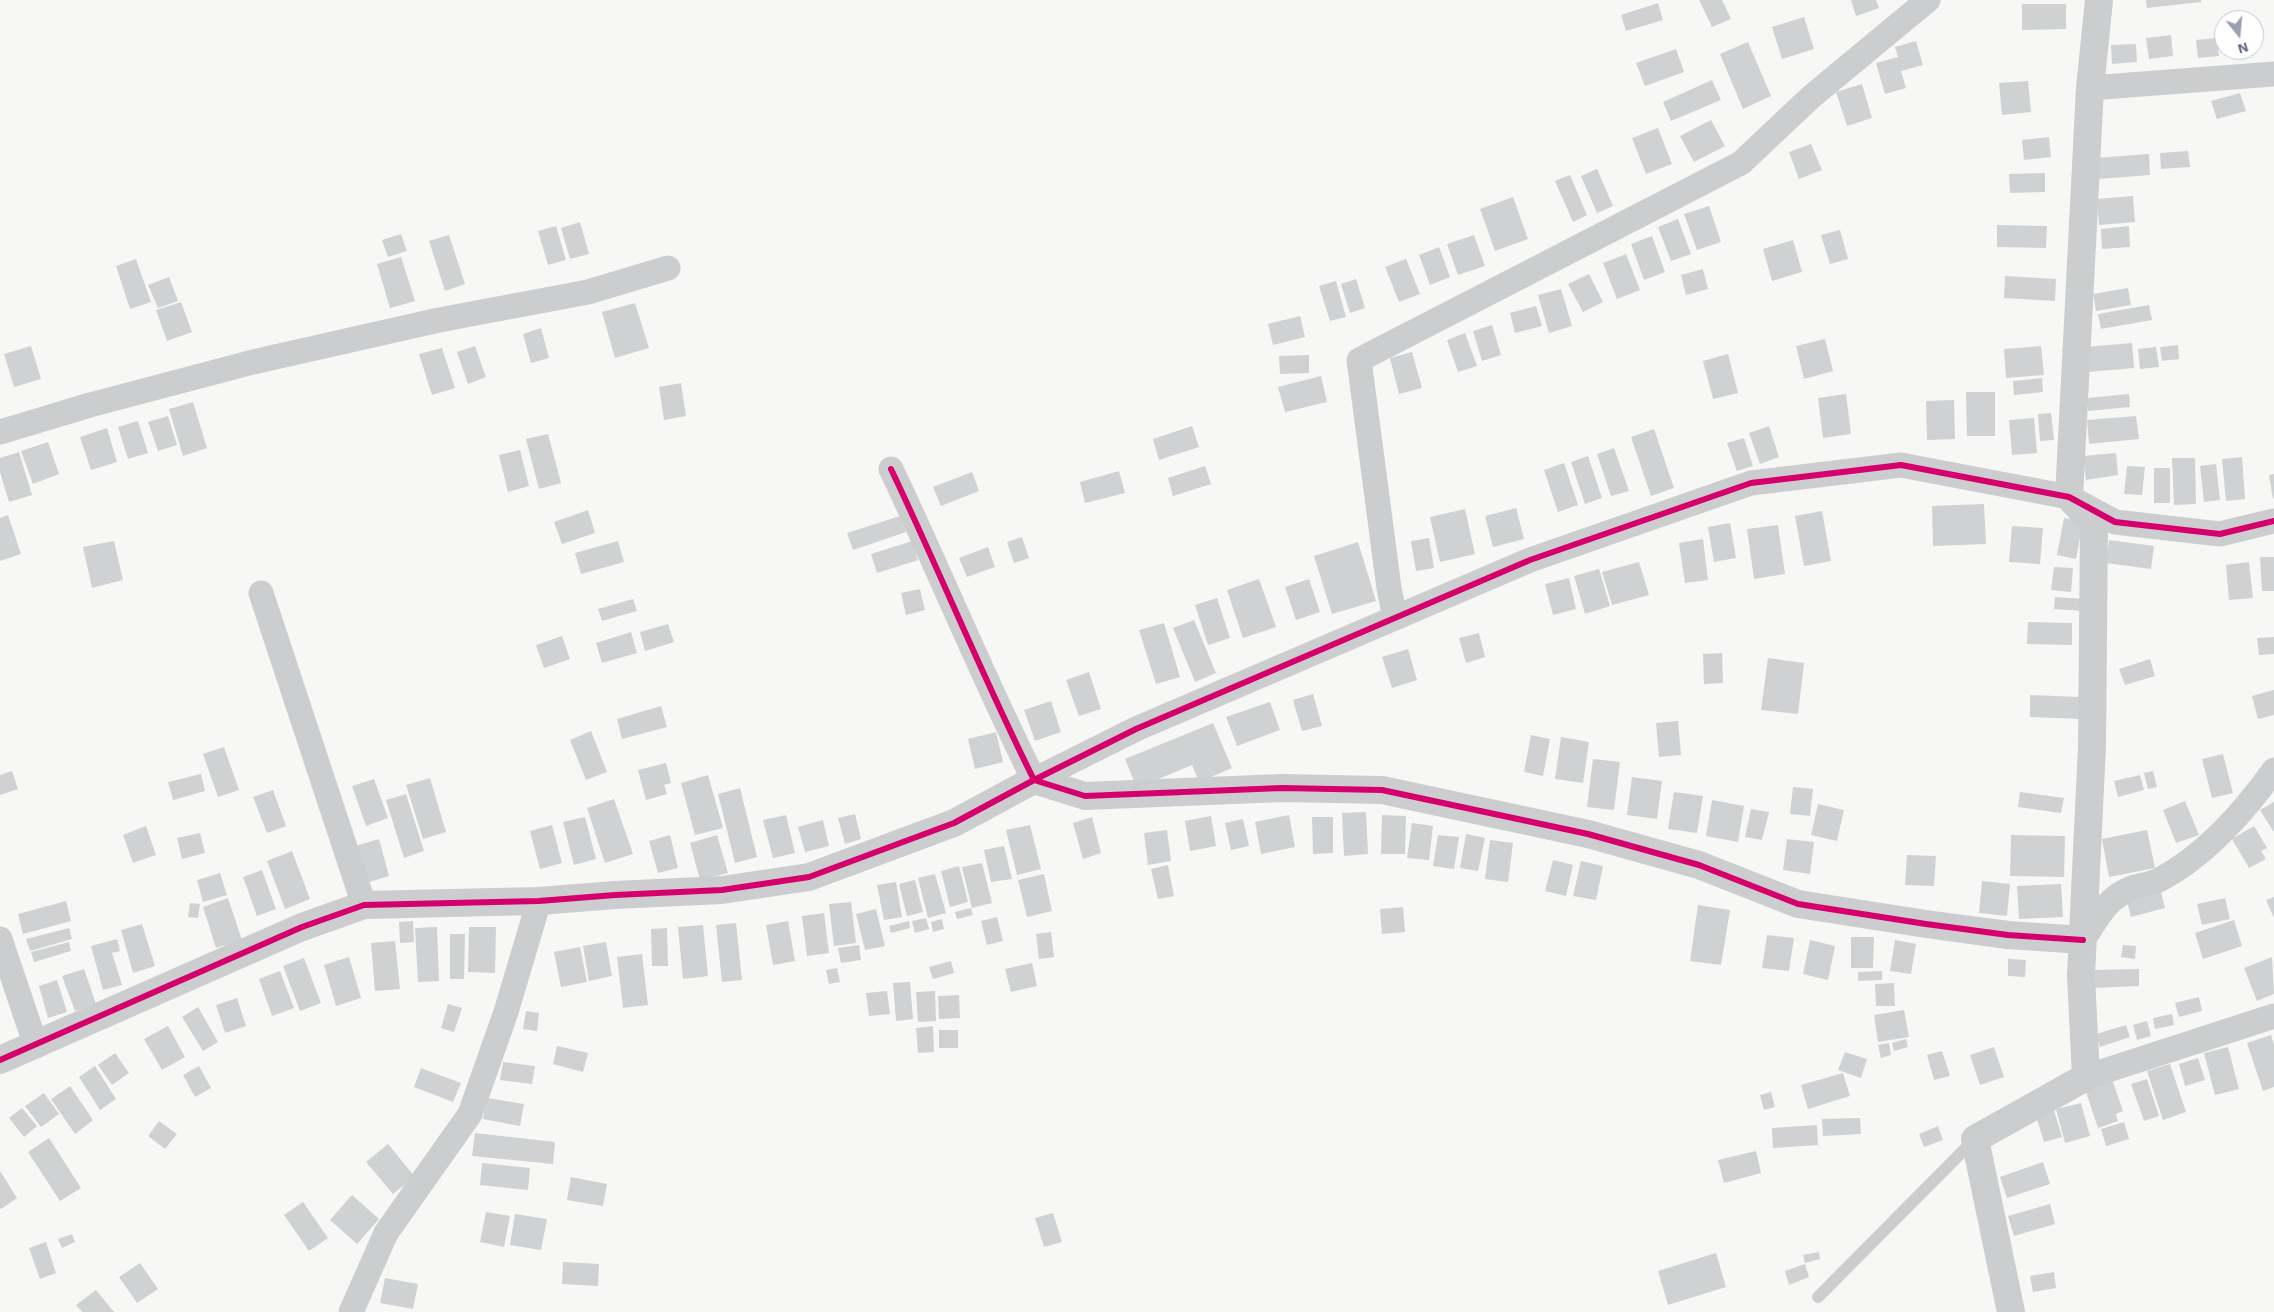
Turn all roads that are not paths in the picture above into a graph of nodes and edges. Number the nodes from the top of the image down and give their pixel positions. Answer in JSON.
{"nodes":[{"id":1,"x":1928,"y":0,"type":"edge"},
{"id":2,"x":2100,"y":0,"type":"edge"},
{"id":3,"x":2274,"y":74,"type":"edge"},
{"id":4,"x":2090,"y":88,"type":"junction"},
{"id":5,"x":668,"y":268,"type":"dead end"},
{"id":6,"x":0,"y":432,"type":"edge"},
{"id":7,"x":891,"y":469,"type":"dead end"},
{"id":8,"x":2069,"y":497,"type":"junction"},
{"id":9,"x":2274,"y":521,"type":"edge"},
{"id":10,"x":261,"y":593,"type":"dead end"},
{"id":11,"x":1395,"y":618,"type":"junction"},
{"id":12,"x":2274,"y":770,"type":"edge"},
{"id":13,"x":1034,"y":780,"type":"junction"},
{"id":14,"x":539,"y":901,"type":"junction"},
{"id":15,"x":364,"y":905,"type":"junction"},
{"id":16,"x":0,"y":940,"type":"edge"},
{"id":17,"x":2083,"y":940,"type":"junction"},
{"id":18,"x":2274,"y":1016,"type":"edge"},
{"id":19,"x":36,"y":1046,"type":"junction"},
{"id":20,"x":0,"y":1060,"type":"edge"},
{"id":21,"x":2086,"y":1077,"type":"junction"},
{"id":22,"x":1975,"y":1139,"type":"junction"},
{"id":23,"x":1818,"y":1297,"type":"dead end"},
{"id":24,"x":351,"y":1312,"type":"edge"},
{"id":25,"x":2011,"y":1312,"type":"edge"}],
"edges":[{"from":1,"to":11,"type":"street"},
{"from":2,"to":4,"type":"street"},
{"from":3,"to":4,"type":"street"},
{"from":4,"to":8,"type":"street"},
{"from":5,"to":6,"type":"street"},
{"from":7,"to":13,"type":"street"},
{"from":8,"to":9,"type":"street"},
{"from":8,"to":11,"type":"street"},
{"from":8,"to":17,"type":"street"},
{"from":10,"to":15,"type":"street"},
{"from":11,"to":13,"type":"street"},
{"from":12,"to":17,"type":"street"},
{"from":13,"to":14,"type":"street"},
{"from":13,"to":17,"type":"street"},
{"from":14,"to":15,"type":"street"},
{"from":14,"to":24,"type":"street"},
{"from":15,"to":19,"type":"street"},
{"from":16,"to":19,"type":"street"},
{"from":17,"to":21,"type":"street"},
{"from":18,"to":21,"type":"street"},
{"from":19,"to":20,"type":"street"},
{"from":21,"to":22,"type":"street"},
{"from":22,"to":23,"type":"lane"},
{"from":22,"to":25,"type":"street"}]}
